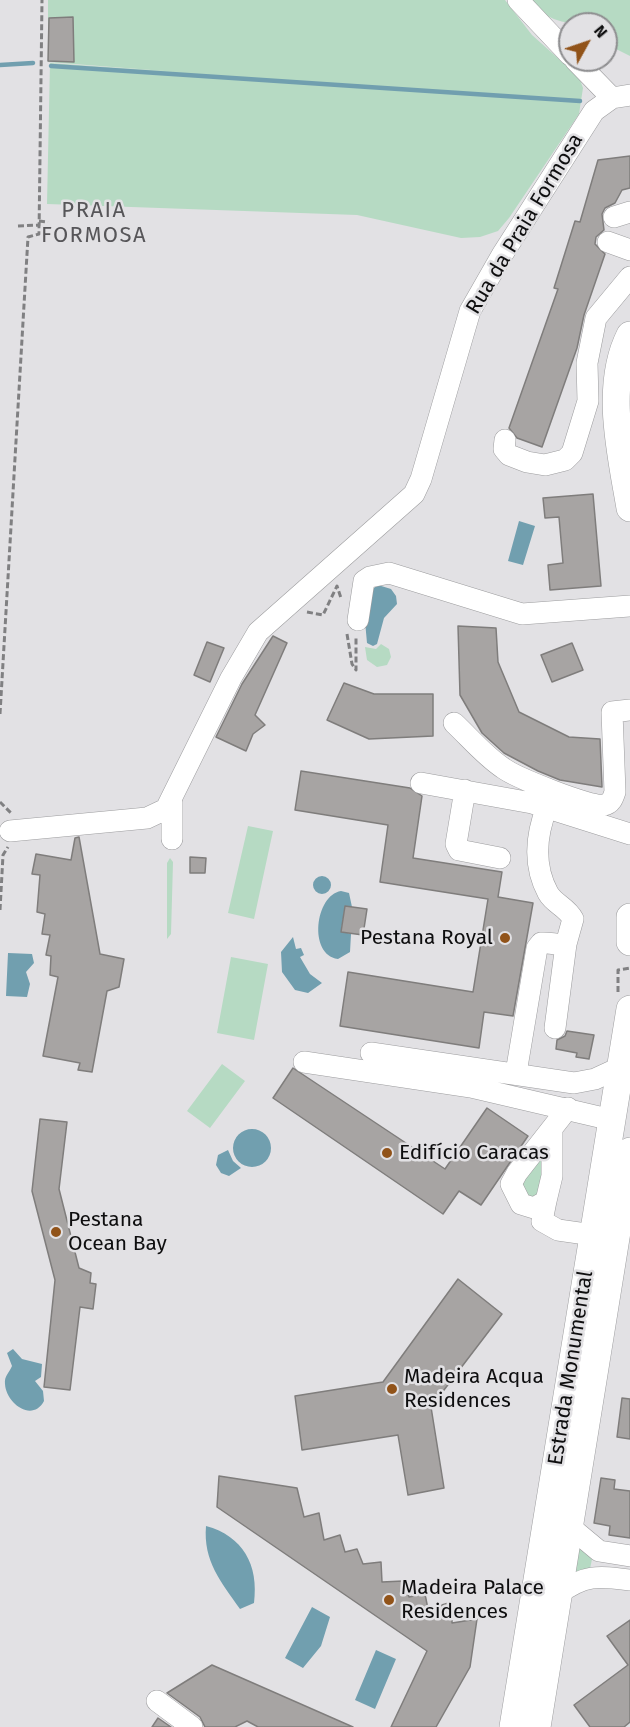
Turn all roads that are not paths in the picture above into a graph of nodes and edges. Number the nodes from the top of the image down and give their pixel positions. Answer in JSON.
{"nodes":[{"id":1,"x":518,"y":0,"type":"edge"},
{"id":2,"x":558,"y":42,"type":"edge"},
{"id":3,"x":590,"y":72,"type":"edge"},
{"id":4,"x":621,"y":97,"type":"edge"},
{"id":5,"x":608,"y":242,"type":"dead end"},
{"id":6,"x":630,"y":250,"type":"edge"},
{"id":7,"x":630,"y":277,"type":"edge"},
{"id":8,"x":630,"y":335,"type":"edge"},
{"id":9,"x":505,"y":440,"type":"dead end"},
{"id":10,"x":627,"y":469,"type":"edge"},
{"id":11,"x":630,"y":508,"type":"edge"},
{"id":12,"x":630,"y":606,"type":"edge"},
{"id":13,"x":358,"y":620,"type":"dead end"},
{"id":14,"x":630,"y":710,"type":"edge"},
{"id":15,"x":454,"y":723,"type":"dead end"},
{"id":16,"x":421,"y":783,"type":"dead end"},
{"id":17,"x":465,"y":790,"type":"junction"},
{"id":18,"x":172,"y":802,"type":"junction"},
{"id":19,"x":547,"y":807,"type":"junction"},
{"id":20,"x":10,"y":831,"type":"road end"},
{"id":21,"x":630,"y":834,"type":"edge"},
{"id":22,"x":172,"y":839,"type":"dead end"},
{"id":23,"x":500,"y":858,"type":"dead end"},
{"id":24,"x":630,"y":917,"type":"edge"},
{"id":25,"x":630,"y":942,"type":"edge"},
{"id":26,"x":566,"y":944,"type":"junction"},
{"id":27,"x":630,"y":1009,"type":"edge"},
{"id":28,"x":555,"y":1028,"type":"dead end"},
{"id":29,"x":371,"y":1053,"type":"dead end"},
{"id":30,"x":304,"y":1062,"type":"dead end"},
{"id":31,"x":621,"y":1067,"type":"junction"},
{"id":32,"x":516,"y":1073,"type":"junction"},
{"id":33,"x":568,"y":1108,"type":"junction"},
{"id":34,"x":612,"y":1120,"type":"junction"},
{"id":35,"x":552,"y":1129,"type":"junction"},
{"id":36,"x":630,"y":1151,"type":"edge"},
{"id":37,"x":546,"y":1201,"type":"junction"},
{"id":38,"x":593,"y":1235,"type":"junction"},
{"id":39,"x":569,"y":1526,"type":"junction"},
{"id":40,"x":630,"y":1556,"type":"edge"},
{"id":41,"x":630,"y":1580,"type":"edge"},
{"id":42,"x":558,"y":1594,"type":"junction"},
{"id":43,"x":157,"y":1701,"type":"dead end"},
{"id":44,"x":192,"y":1727,"type":"edge"},
{"id":45,"x":513,"y":1727,"type":"edge"},
{"id":46,"x":537,"y":1727,"type":"edge"}],
"edges":[{"from":1,"to":2,"type":"street"},
{"from":3,"to":4,"type":"street","name":"Rua da Praia Formosa"},
{"from":4,"to":18,"type":"street","name":"Rua da Praia Formosa"},
{"from":5,"to":6,"type":"street"},
{"from":7,"to":9,"type":"street"},
{"from":8,"to":10,"type":"main road"},
{"from":10,"to":11,"type":"main road"},
{"from":12,"to":13,"type":"street"},
{"from":14,"to":15,"type":"street"},
{"from":16,"to":17,"type":"street"},
{"from":17,"to":19,"type":"street"},
{"from":17,"to":23,"type":"street"},
{"from":18,"to":20,"type":"street"},
{"from":18,"to":22,"type":"street"},
{"from":19,"to":21,"type":"street"},
{"from":19,"to":26,"type":"street"},
{"from":24,"to":25,"type":"main road"},
{"from":26,"to":28,"type":"street"},
{"from":26,"to":32,"type":"street"},
{"from":27,"to":31,"type":"main road","name":"Estrada Monumental"},
{"from":29,"to":32,"type":"street"},
{"from":30,"to":33,"type":"street"},
{"from":31,"to":32,"type":"street"},
{"from":31,"to":34,"type":"main road","name":"Estrada Monumental"},
{"from":33,"to":34,"type":"street"},
{"from":33,"to":35,"type":"street"},
{"from":34,"to":38,"type":"main road","name":"Estrada Monumental"},
{"from":35,"to":37,"type":"street"},
{"from":35,"to":37,"type":"street"},
{"from":36,"to":39,"type":"main road","name":"Estrada Monumental"},
{"from":37,"to":38,"type":"street"},
{"from":38,"to":45,"type":"main road","name":"Estrada Monumental"},
{"from":39,"to":40,"type":"street"},
{"from":39,"to":42,"type":"main road","name":"Estrada Monumental"},
{"from":41,"to":42,"type":"street"},
{"from":42,"to":46,"type":"main road","name":"Estrada Monumental"},
{"from":43,"to":44,"type":"street"}]}
